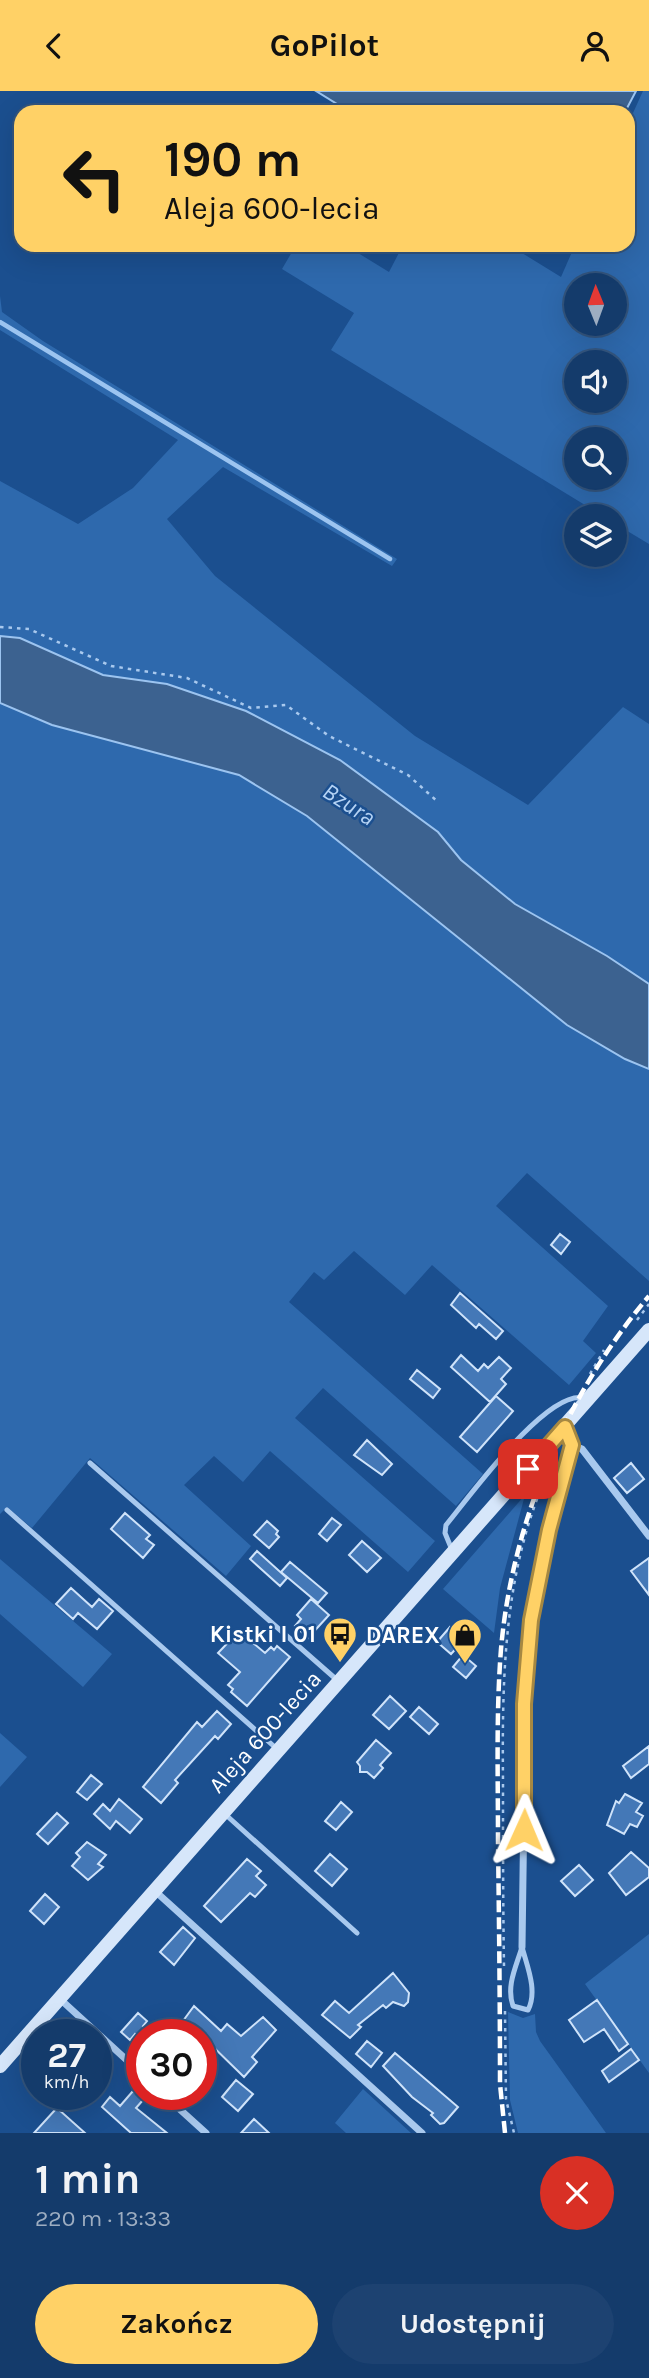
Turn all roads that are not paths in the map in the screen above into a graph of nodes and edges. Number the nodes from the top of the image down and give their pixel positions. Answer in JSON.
{"nodes":[{"id":1,"x":649,"y":1330,"type":"edge"},
{"id":2,"x":589,"y":1399,"type":"junction"},
{"id":3,"x":565,"y":1427,"type":"junction"},
{"id":4,"x":572,"y":1445,"type":"junction"},
{"id":5,"x":90,"y":1463,"type":"dead end"},
{"id":6,"x":7,"y":1510,"type":"dead end"},
{"id":7,"x":649,"y":1536,"type":"edge"},
{"id":8,"x":454,"y":1553,"type":"junction"},
{"id":9,"x":340,"y":1682,"type":"junction"},
{"id":10,"x":279,"y":1751,"type":"junction"},
{"id":11,"x":223,"y":1813,"type":"junction"},
{"id":12,"x":154,"y":1890,"type":"junction"},
{"id":13,"x":357,"y":1933,"type":"dead end"},
{"id":14,"x":522,"y":1947,"type":"junction"},
{"id":15,"x":60,"y":1999,"type":"junction"},
{"id":16,"x":126,"y":2059,"type":"edge"},
{"id":17,"x":0,"y":2066,"type":"edge"},
{"id":18,"x":181,"y":2110,"type":"edge"},
{"id":19,"x":206,"y":2133,"type":"edge"},
{"id":20,"x":422,"y":2133,"type":"edge"}],
"edges":[{"from":1,"to":2,"type":"main road","name":"Aleja 600-lecia"},
{"from":2,"to":3,"type":"main road","name":"Aleja 600-lecia"},
{"from":2,"to":8,"type":"lane"},
{"from":3,"to":4,"type":"street"},
{"from":3,"to":8,"type":"main road","name":"Aleja 600-lecia"},
{"from":4,"to":7,"type":"street"},
{"from":4,"to":14,"type":"street"},
{"from":5,"to":9,"type":"lane"},
{"from":6,"to":10,"type":"lane"},
{"from":8,"to":9,"type":"main road","name":"Aleja 600-lecia"},
{"from":9,"to":10,"type":"main road","name":"Aleja 600-lecia"},
{"from":10,"to":11,"type":"main road","name":"Aleja 600-lecia"},
{"from":11,"to":12,"type":"main road","name":"Aleja 600-lecia"},
{"from":11,"to":13,"type":"lane"},
{"from":12,"to":15,"type":"main road","name":"Aleja 600-lecia"},
{"from":12,"to":20,"type":"street"},
{"from":14,"to":14,"type":"lane"},
{"from":15,"to":16,"type":"street"},
{"from":15,"to":17,"type":"main road","name":"Aleja 600-lecia"},
{"from":18,"to":19,"type":"street"}]}
